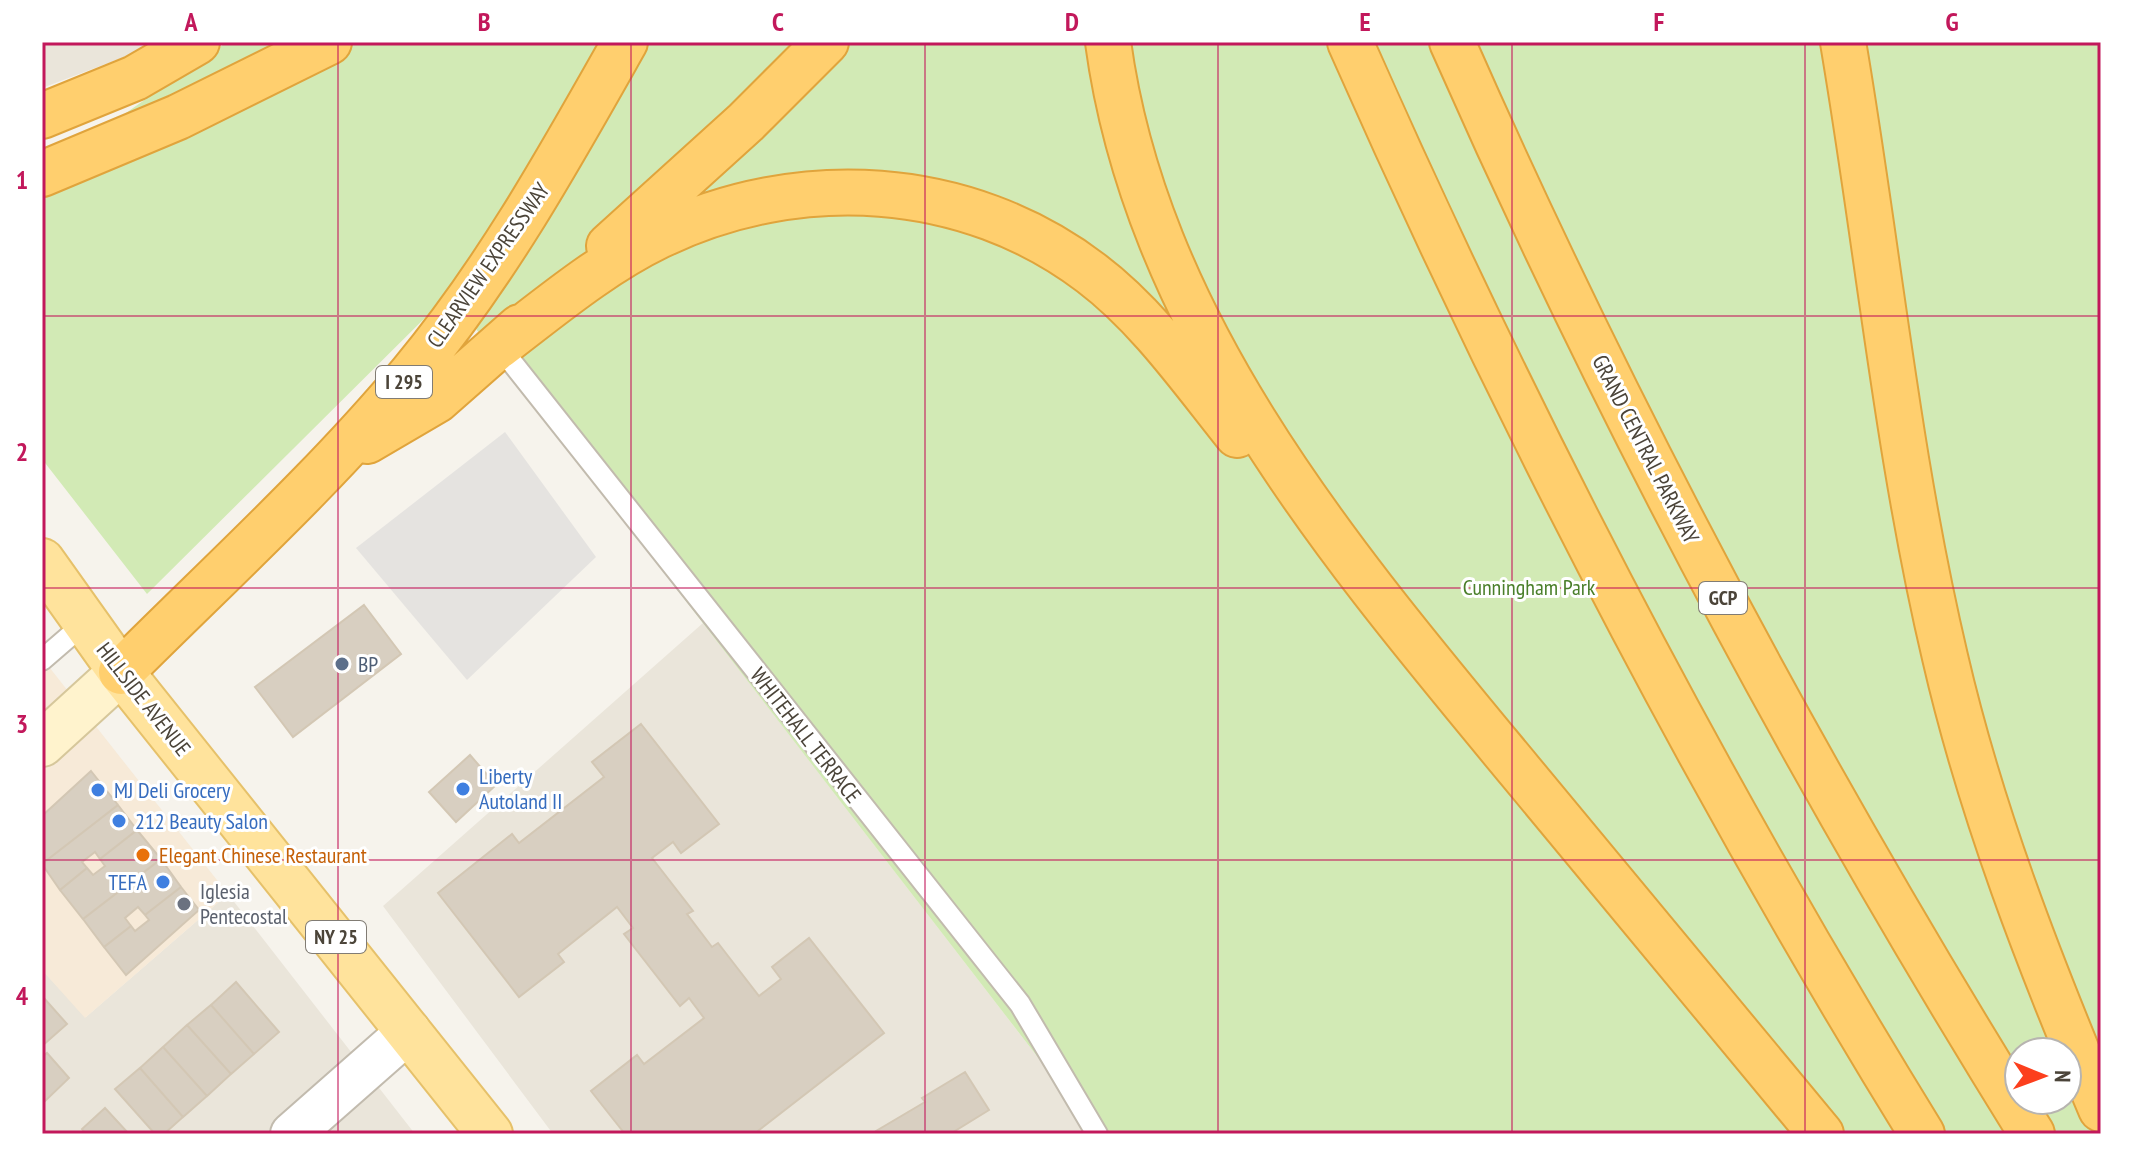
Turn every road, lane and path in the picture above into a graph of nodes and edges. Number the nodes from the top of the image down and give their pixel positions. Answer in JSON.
{"nodes":[{"id":1,"x":197,"y":42,"type":"edge"},
{"id":2,"x":329,"y":42,"type":"edge"},
{"id":3,"x":625,"y":42,"type":"edge"},
{"id":4,"x":826,"y":42,"type":"edge"},
{"id":5,"x":1108,"y":42,"type":"edge"},
{"id":6,"x":1350,"y":42,"type":"edge"},
{"id":7,"x":1452,"y":42,"type":"edge"},
{"id":8,"x":1843,"y":42,"type":"edge"},
{"id":9,"x":1859,"y":42,"type":"edge"},
{"id":10,"x":42,"y":116,"type":"edge"},
{"id":11,"x":42,"y":174,"type":"edge"},
{"id":12,"x":1876,"y":264,"type":"junction"},
{"id":13,"x":499,"y":346,"type":"junction"},
{"id":14,"x":336,"y":459,"type":"junction"},
{"id":15,"x":42,"y":561,"type":"edge"},
{"id":16,"x":1373,"y":594,"type":"junction"},
{"id":17,"x":86,"y":622,"type":"junction"},
{"id":18,"x":42,"y":660,"type":"edge"},
{"id":19,"x":121,"y":672,"type":"junction"},
{"id":20,"x":45,"y":734,"type":"edge"},
{"id":21,"x":409,"y":1031,"type":"junction"},
{"id":22,"x":2101,"y":1109,"type":"edge"},
{"id":23,"x":292,"y":1134,"type":"edge"},
{"id":24,"x":490,"y":1134,"type":"edge"},
{"id":25,"x":1097,"y":1134,"type":"edge"},
{"id":26,"x":1821,"y":1134,"type":"edge"},
{"id":27,"x":1922,"y":1134,"type":"edge"},
{"id":28,"x":2032,"y":1134,"type":"edge"}],
"edges":[{"from":1,"to":10,"type":"highway"},
{"from":2,"to":11,"type":"highway"},
{"from":3,"to":14,"type":"highway","name":"CLEARVIEW EXPRESSWAY","number":"I 295"},
{"from":4,"to":13,"type":"highway"},
{"from":5,"to":16,"type":"highway"},
{"from":6,"to":27,"type":"highway"},
{"from":7,"to":28,"type":"highway","name":"GRAND CENTRAL PARKWAY","number":"GCP"},
{"from":8,"to":12,"type":"highway"},
{"from":9,"to":12,"type":"highway"},
{"from":12,"to":22,"type":"highway"},
{"from":13,"to":14,"type":"highway"},
{"from":13,"to":16,"type":"highway"},
{"from":13,"to":25,"type":"lane","name":"WHITEHALL TERRACE"},
{"from":14,"to":19,"type":"highway","name":"CLEARVIEW EXPRESSWAY","number":"I 295"},
{"from":15,"to":17,"type":"main road","name":"HILLSIDE AVENUE","number":"NY 25"},
{"from":16,"to":26,"type":"highway"},
{"from":17,"to":18,"type":"lane"},
{"from":17,"to":19,"type":"main road","name":"HILLSIDE AVENUE","number":"NY 25"},
{"from":19,"to":20,"type":"main road"},
{"from":19,"to":21,"type":"main road","name":"HILLSIDE AVENUE","number":"NY 25"},
{"from":21,"to":23,"type":"street"},
{"from":21,"to":24,"type":"main road","name":"HILLSIDE AVENUE","number":"NY 25"}]}
